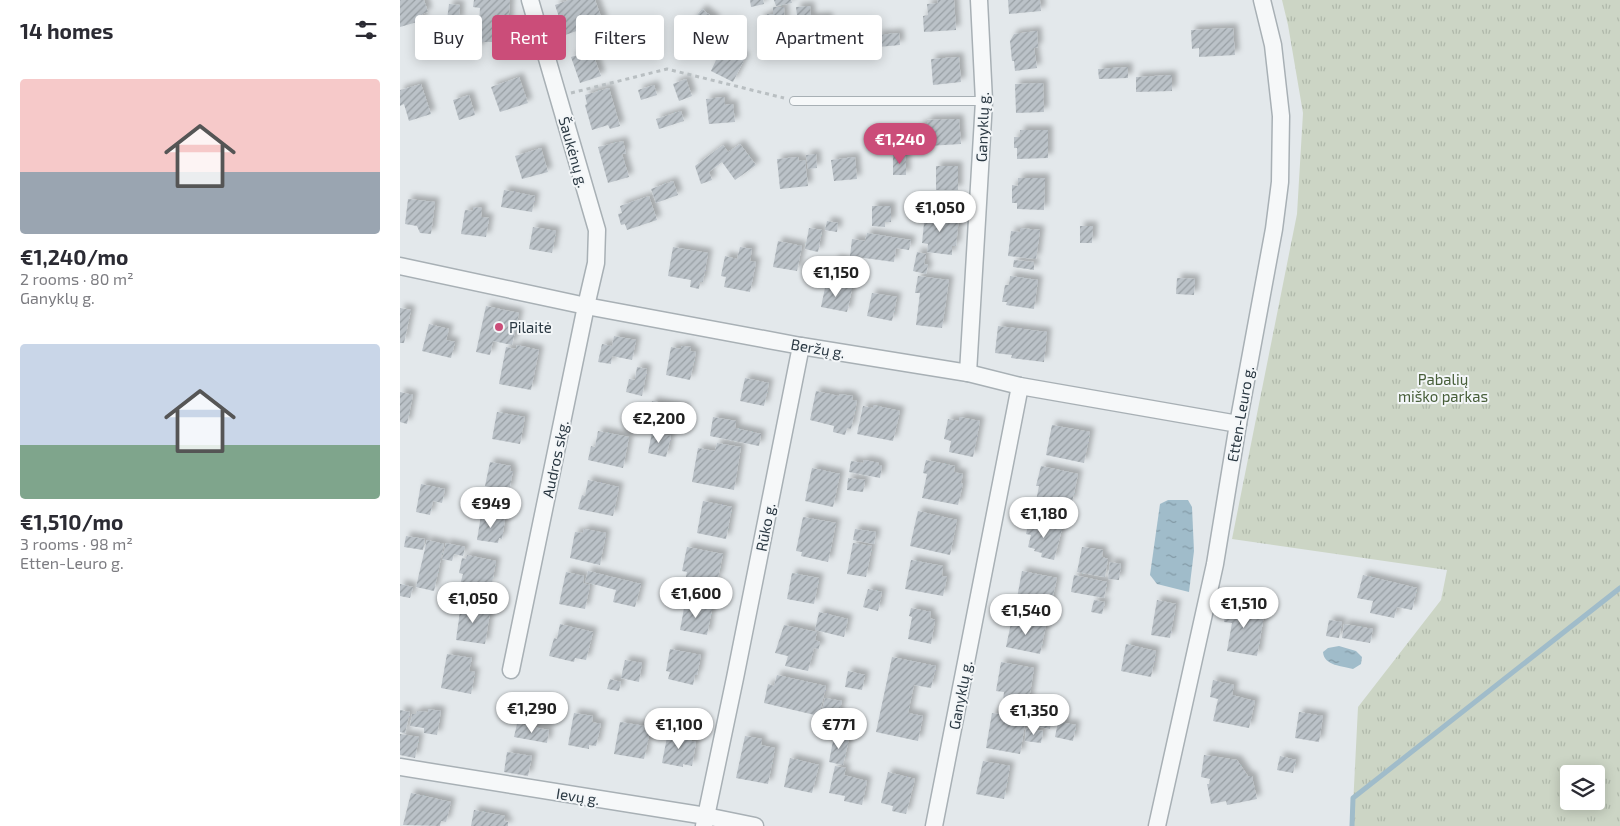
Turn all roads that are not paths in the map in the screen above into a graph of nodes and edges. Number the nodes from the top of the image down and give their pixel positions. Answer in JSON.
{"nodes":[{"id":1,"x":530,"y":0,"type":"edge"},
{"id":2,"x":980,"y":0,"type":"edge"},
{"id":3,"x":1262,"y":0,"type":"edge"},
{"id":4,"x":794,"y":101,"type":"road end"},
{"id":5,"x":984,"y":101,"type":"junction"},
{"id":6,"x":400,"y":266,"type":"edge"},
{"id":7,"x":586,"y":306,"type":"junction"},
{"id":8,"x":801,"y":346,"type":"junction"},
{"id":9,"x":968,"y":373,"type":"junction"},
{"id":10,"x":1020,"y":386,"type":"junction"},
{"id":11,"x":1238,"y":424,"type":"junction"},
{"id":12,"x":511,"y":670,"type":"dead end"},
{"id":13,"x":400,"y":768,"type":"edge"},
{"id":14,"x":705,"y":821,"type":"edge"},
{"id":15,"x":755,"y":826,"type":"edge"},
{"id":16,"x":934,"y":826,"type":"edge"},
{"id":17,"x":1157,"y":826,"type":"edge"}],
"edges":[{"from":1,"to":7,"type":"street","name":"Šaukėnų g."},
{"from":2,"to":5,"type":"street","name":"Ganyklų g."},
{"from":3,"to":11,"type":"street","name":"Etten-Leuro g."},
{"from":4,"to":5,"type":"lane"},
{"from":5,"to":9,"type":"street","name":"Ganyklų g."},
{"from":6,"to":7,"type":"street","name":"Beržų g."},
{"from":7,"to":8,"type":"street","name":"Beržų g."},
{"from":7,"to":12,"type":"street","name":"Audros skg."},
{"from":8,"to":9,"type":"street","name":"Beržų g."},
{"from":8,"to":14,"type":"street","name":"Rūko g."},
{"from":9,"to":10,"type":"street","name":"Beržų g."},
{"from":10,"to":11,"type":"street","name":"Beržų g."},
{"from":10,"to":16,"type":"street","name":"Ganyklų g."},
{"from":11,"to":17,"type":"street","name":"Etten-Leuro g."},
{"from":13,"to":14,"type":"street","name":"Ievų g."},
{"from":14,"to":15,"type":"street","name":"Ievų g."}]}
